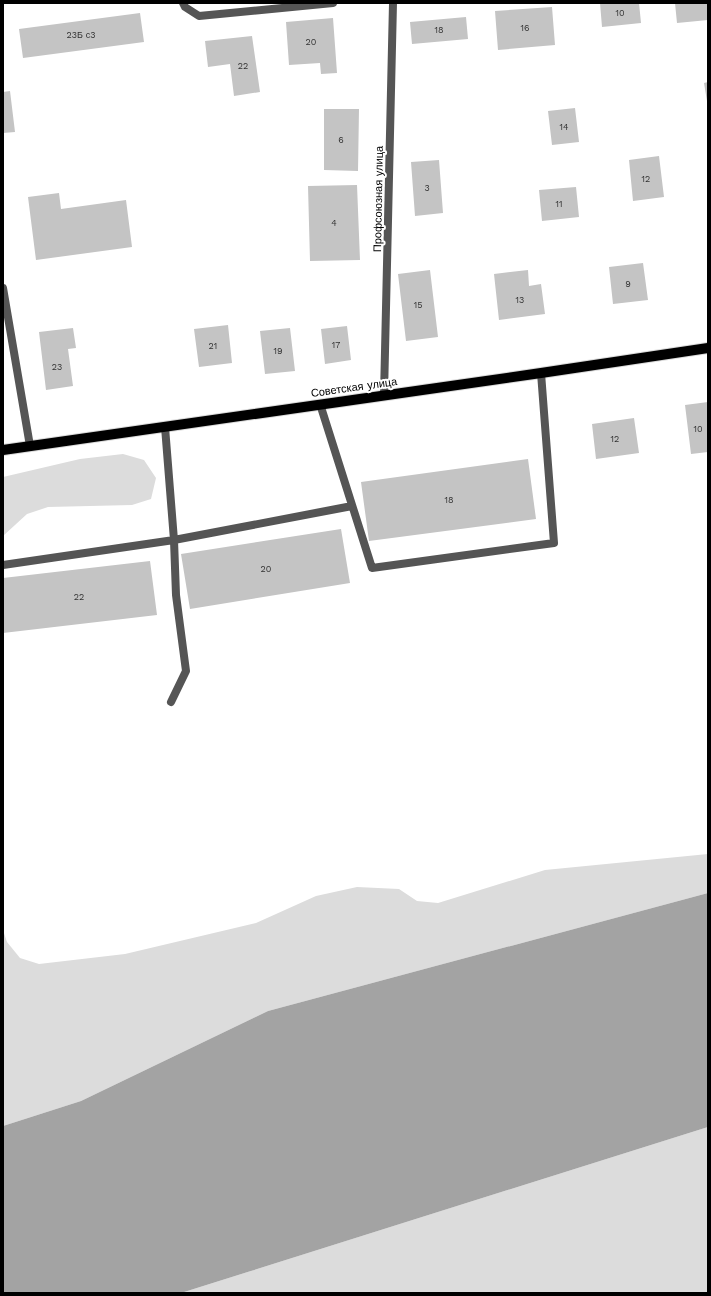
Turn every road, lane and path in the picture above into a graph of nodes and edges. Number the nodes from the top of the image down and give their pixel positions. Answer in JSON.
{"nodes":[{"id":1,"x":183,"y":3,"type":"edge"},
{"id":2,"x":333,"y":3,"type":"edge"},
{"id":3,"x":393,"y":3,"type":"edge"},
{"id":4,"x":3,"y":288,"type":"edge"},
{"id":5,"x":708,"y":348,"type":"edge"},
{"id":6,"x":541,"y":373,"type":"junction"},
{"id":7,"x":384,"y":395,"type":"junction"},
{"id":8,"x":320,"y":404,"type":"junction"},
{"id":9,"x":165,"y":427,"type":"junction"},
{"id":10,"x":30,"y":446,"type":"junction"},
{"id":11,"x":3,"y":450,"type":"edge"},
{"id":12,"x":352,"y":506,"type":"junction"},
{"id":13,"x":174,"y":540,"type":"junction"},
{"id":14,"x":3,"y":565,"type":"edge"},
{"id":15,"x":171,"y":702,"type":"dead end"}],
"edges":[{"from":1,"to":2,"type":"street"},
{"from":3,"to":7,"type":"street","name":"Профсоюзная улица"},
{"from":4,"to":10,"type":"street"},
{"from":5,"to":6,"type":"main road","name":"Советская улица"},
{"from":6,"to":7,"type":"main road","name":"Советская улица"},
{"from":6,"to":12,"type":"street"},
{"from":7,"to":8,"type":"main road","name":"Советская улица"},
{"from":8,"to":9,"type":"main road","name":"Советская улица"},
{"from":8,"to":12,"type":"street"},
{"from":9,"to":10,"type":"main road","name":"Советская улица"},
{"from":9,"to":13,"type":"street"},
{"from":10,"to":11,"type":"main road","name":"Советская улица"},
{"from":12,"to":13,"type":"street"},
{"from":13,"to":14,"type":"street"},
{"from":13,"to":15,"type":"street"}]}
